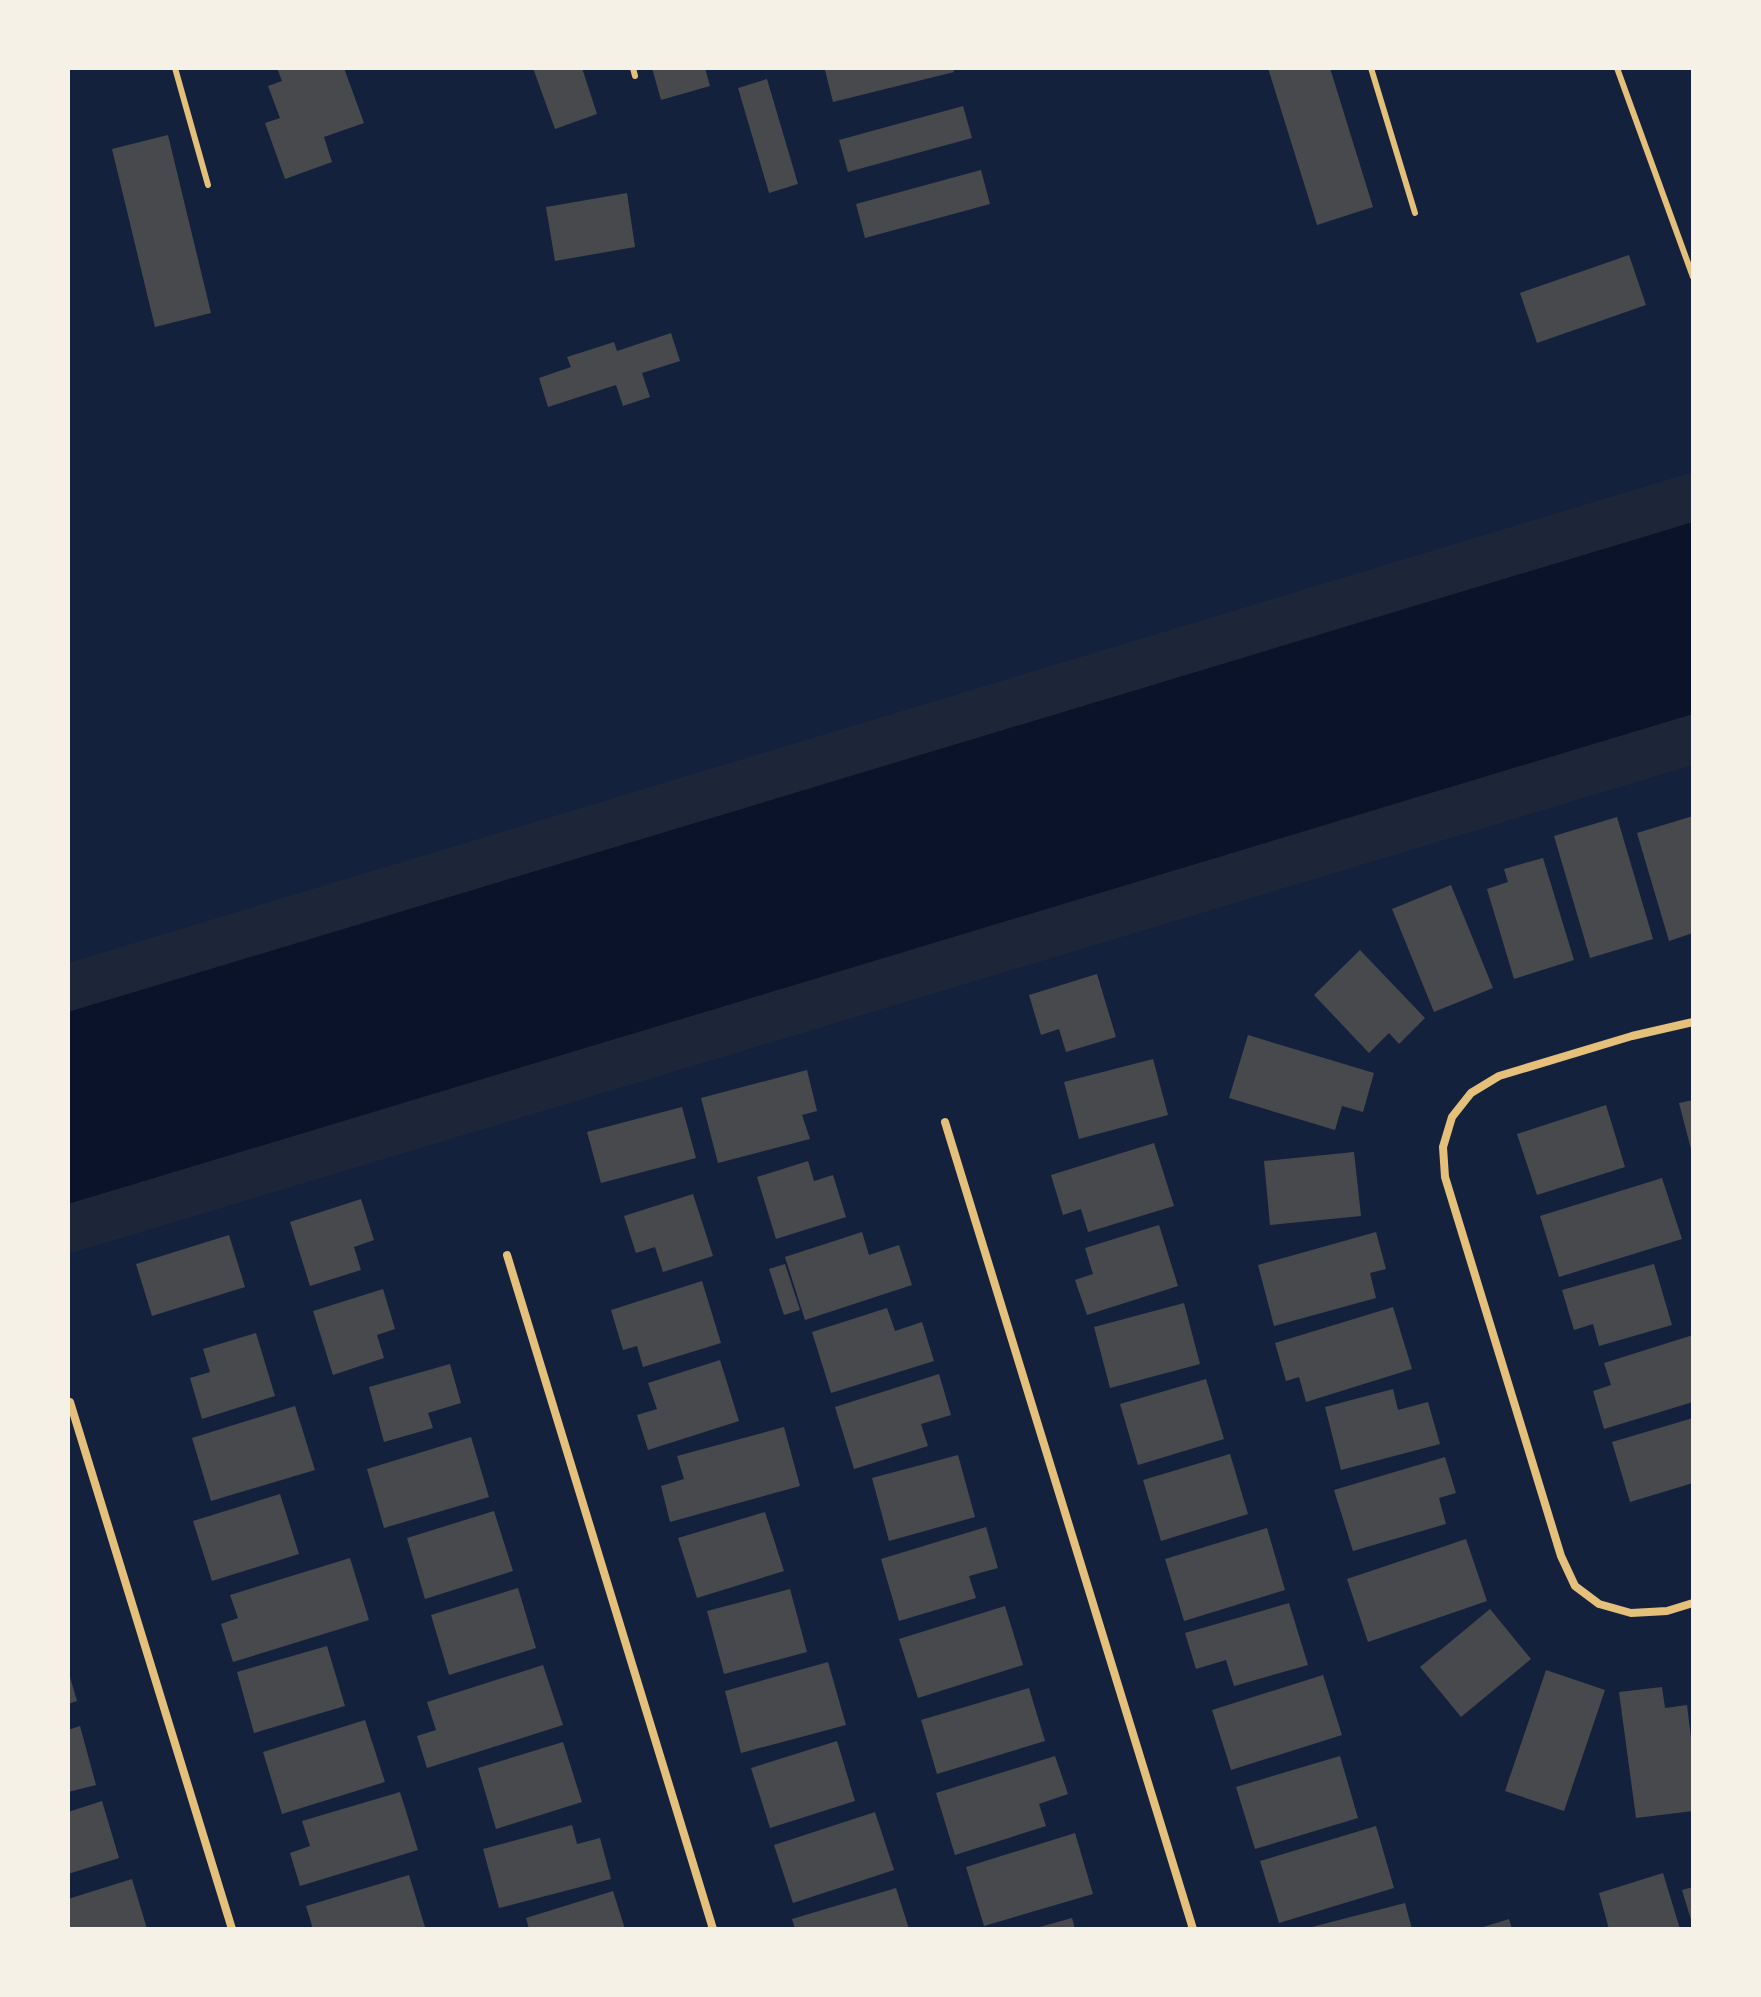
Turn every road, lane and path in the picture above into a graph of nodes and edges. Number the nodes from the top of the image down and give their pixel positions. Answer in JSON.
{"nodes":[{"id":1,"x":175,"y":68,"type":"edge"},
{"id":2,"x":633,"y":68,"type":"edge"},
{"id":3,"x":1371,"y":68,"type":"edge"},
{"id":4,"x":1617,"y":68,"type":"edge"},
{"id":5,"x":635,"y":76,"type":"dead end"},
{"id":6,"x":208,"y":185,"type":"dead end"},
{"id":7,"x":1415,"y":213,"type":"dead end"},
{"id":8,"x":1693,"y":277,"type":"edge"},
{"id":9,"x":1693,"y":1022,"type":"edge"},
{"id":10,"x":945,"y":1122,"type":"dead end"},
{"id":11,"x":507,"y":1255,"type":"dead end"},
{"id":12,"x":70,"y":1402,"type":"dead end"},
{"id":13,"x":1693,"y":1603,"type":"edge"},
{"id":14,"x":232,"y":1929,"type":"edge"},
{"id":15,"x":713,"y":1929,"type":"edge"},
{"id":16,"x":1193,"y":1929,"type":"edge"}],
"edges":[{"from":1,"to":6,"type":"lane"},
{"from":2,"to":5,"type":"lane"},
{"from":3,"to":7,"type":"lane"},
{"from":4,"to":8,"type":"lane"},
{"from":9,"to":13,"type":"street"},
{"from":10,"to":16,"type":"street"},
{"from":11,"to":15,"type":"street"},
{"from":12,"to":14,"type":"street"}]}
